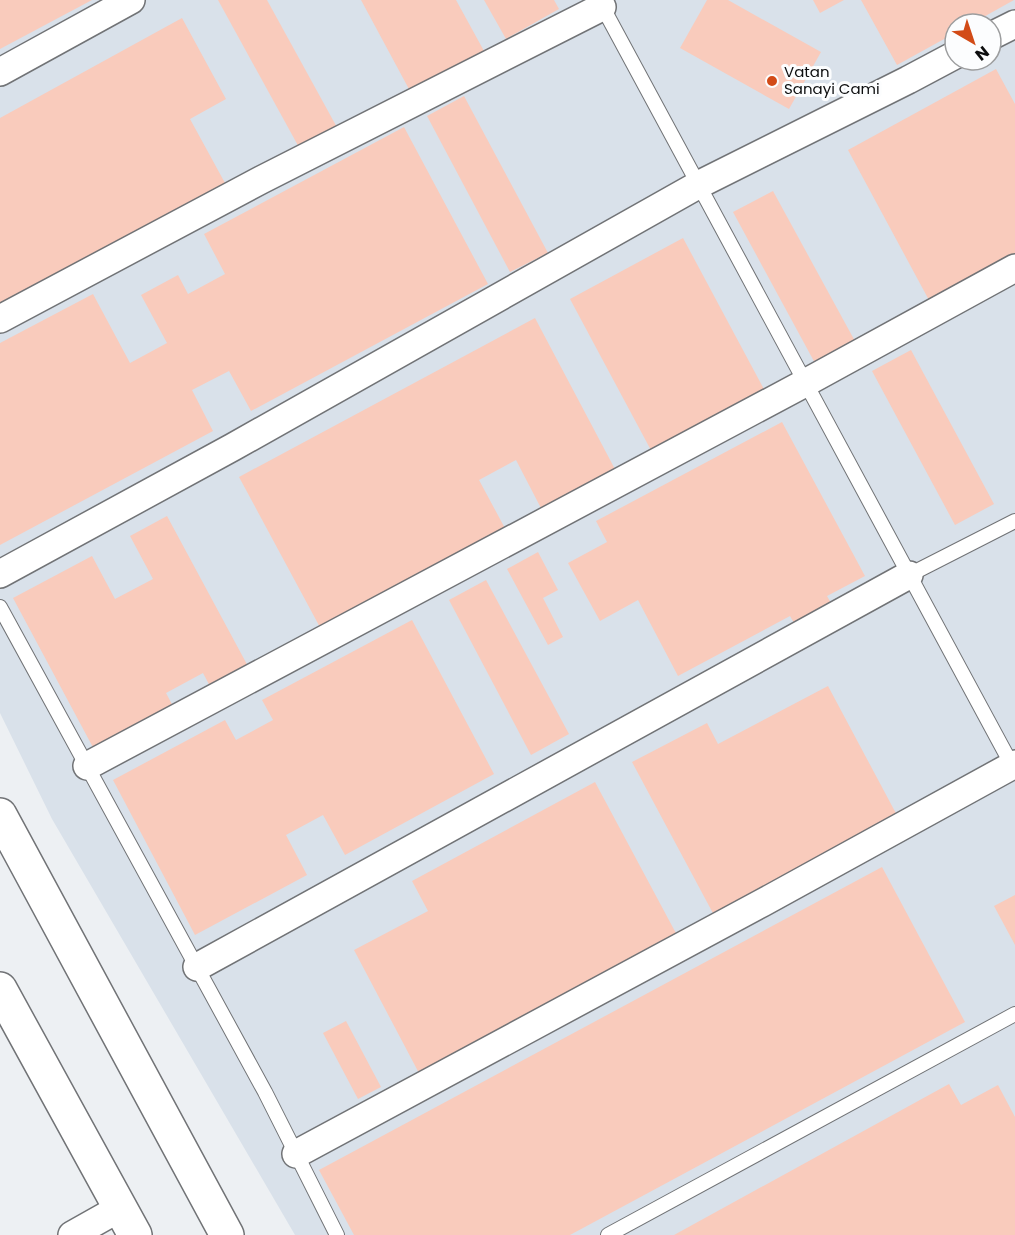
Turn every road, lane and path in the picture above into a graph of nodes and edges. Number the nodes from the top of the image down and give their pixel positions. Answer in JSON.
{"nodes":[{"id":1,"x":131,"y":0,"type":"edge"},
{"id":2,"x":600,"y":3,"type":"edge"},
{"id":3,"x":943,"y":61,"type":"edge"},
{"id":4,"x":0,"y":72,"type":"edge"},
{"id":5,"x":698,"y":185,"type":"junction"},
{"id":6,"x":1015,"y":268,"type":"edge"},
{"id":7,"x":0,"y":319,"type":"edge"},
{"id":8,"x":805,"y":383,"type":"junction"},
{"id":9,"x":1015,"y":521,"type":"edge"},
{"id":10,"x":0,"y":574,"type":"edge"},
{"id":11,"x":909,"y":574,"type":"junction"},
{"id":12,"x":0,"y":607,"type":"edge"},
{"id":13,"x":87,"y":766,"type":"junction"},
{"id":14,"x":1014,"y":767,"type":"edge"},
{"id":15,"x":0,"y":815,"type":"edge"},
{"id":16,"x":197,"y":967,"type":"junction"},
{"id":17,"x":0,"y":989,"type":"edge"},
{"id":18,"x":1015,"y":1014,"type":"edge"},
{"id":19,"x":296,"y":1154,"type":"junction"},
{"id":20,"x":128,"y":1221,"type":"edge"},
{"id":21,"x":72,"y":1235,"type":"edge"},
{"id":22,"x":227,"y":1235,"type":"edge"},
{"id":23,"x":337,"y":1235,"type":"edge"},
{"id":24,"x":608,"y":1235,"type":"edge"}],
"edges":[{"from":1,"to":4,"type":"street"},
{"from":2,"to":5,"type":"lane"},
{"from":2,"to":7,"type":"street"},
{"from":3,"to":5,"type":"street"},
{"from":5,"to":8,"type":"lane"},
{"from":5,"to":10,"type":"street"},
{"from":6,"to":8,"type":"street"},
{"from":8,"to":11,"type":"lane"},
{"from":8,"to":13,"type":"street"},
{"from":9,"to":11,"type":"lane"},
{"from":11,"to":14,"type":"lane"},
{"from":11,"to":16,"type":"street"},
{"from":12,"to":13,"type":"lane"},
{"from":13,"to":16,"type":"lane"},
{"from":14,"to":19,"type":"street"},
{"from":15,"to":22,"type":"main road"},
{"from":16,"to":19,"type":"lane"},
{"from":17,"to":20,"type":"main road"},
{"from":18,"to":24,"type":"lane"},
{"from":19,"to":23,"type":"lane"},
{"from":20,"to":21,"type":"street"}]}
